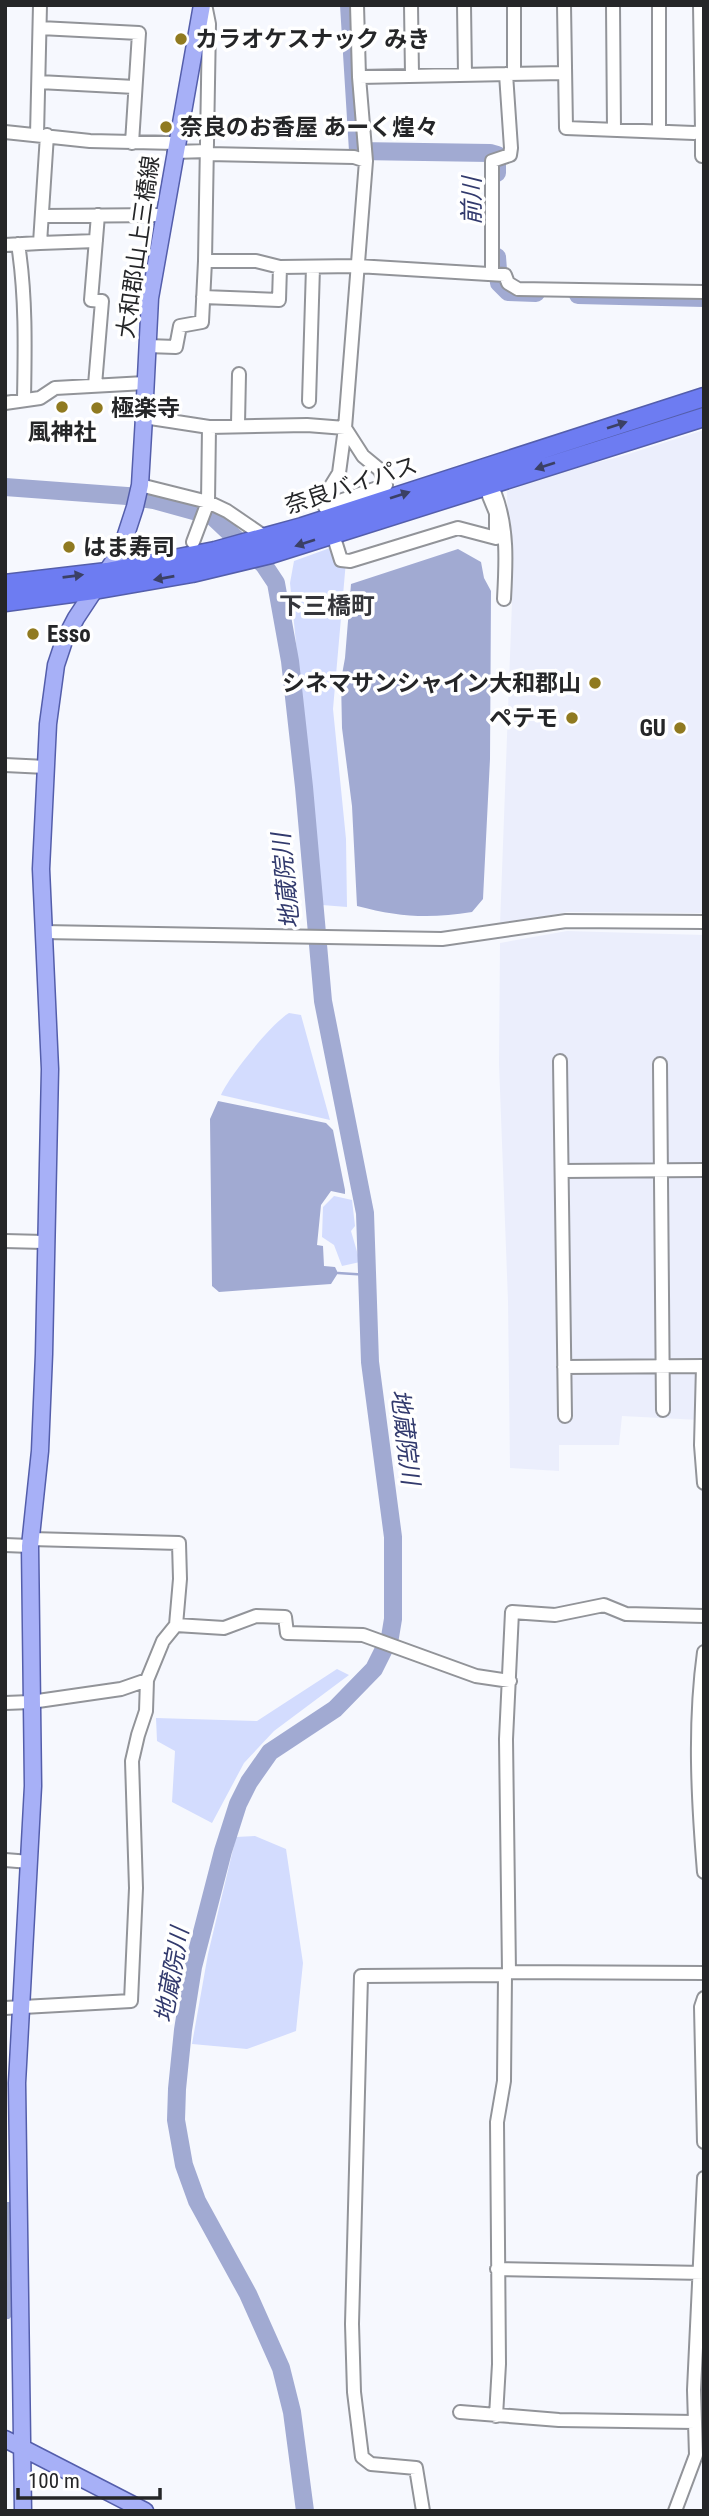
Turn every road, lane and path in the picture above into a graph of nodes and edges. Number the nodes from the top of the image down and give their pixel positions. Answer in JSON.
{"nodes":[{"id":1,"x":40,"y":5,"type":"edge"},
{"id":2,"x":357,"y":5,"type":"edge"},
{"id":3,"x":411,"y":5,"type":"edge"},
{"id":4,"x":464,"y":5,"type":"edge"},
{"id":5,"x":514,"y":5,"type":"edge"},
{"id":6,"x":564,"y":5,"type":"edge"},
{"id":7,"x":612,"y":5,"type":"edge"},
{"id":8,"x":659,"y":5,"type":"edge"},
{"id":9,"x":700,"y":5,"type":"edge"},
{"id":10,"x":201,"y":7,"type":"edge"},
{"id":11,"x":40,"y":28,"type":"junction"},
{"id":12,"x":510,"y":73,"type":"junction"},
{"id":13,"x":565,"y":73,"type":"junction"},
{"id":14,"x":412,"y":75,"type":"junction"},
{"id":15,"x":465,"y":75,"type":"junction"},
{"id":16,"x":359,"y":77,"type":"junction"},
{"id":17,"x":39,"y":82,"type":"junction"},
{"id":18,"x":135,"y":87,"type":"junction"},
{"id":19,"x":614,"y":130,"type":"junction"},
{"id":20,"x":702,"y":131,"type":"junction"},
{"id":21,"x":5,"y":132,"type":"edge"},
{"id":22,"x":659,"y":132,"type":"junction"},
{"id":23,"x":42,"y":135,"type":"junction"},
{"id":24,"x":132,"y":143,"type":"junction"},
{"id":25,"x":175,"y":148,"type":"junction"},
{"id":26,"x":208,"y":152,"type":"junction"},
{"id":27,"x":702,"y":156,"type":"dead end"},
{"id":28,"x":366,"y":161,"type":"junction"},
{"id":29,"x":98,"y":215,"type":"junction"},
{"id":30,"x":163,"y":215,"type":"junction"},
{"id":31,"x":42,"y":216,"type":"junction"},
{"id":32,"x":96,"y":241,"type":"junction"},
{"id":33,"x":40,"y":243,"type":"junction"},
{"id":34,"x":11,"y":244,"type":"edge"},
{"id":35,"x":205,"y":261,"type":"junction"},
{"id":36,"x":358,"y":266,"type":"junction"},
{"id":37,"x":280,"y":267,"type":"junction"},
{"id":38,"x":313,"y":267,"type":"junction"},
{"id":39,"x":498,"y":275,"type":"junction"},
{"id":40,"x":704,"y":292,"type":"edge"},
{"id":41,"x":204,"y":297,"type":"junction"},
{"id":42,"x":147,"y":346,"type":"junction"},
{"id":43,"x":239,"y":374,"type":"dead end"},
{"id":44,"x":145,"y":383,"type":"junction"},
{"id":45,"x":95,"y":385,"type":"junction"},
{"id":46,"x":704,"y":397,"type":"edge"},
{"id":47,"x":24,"y":399,"type":"junction"},
{"id":48,"x":309,"y":401,"type":"dead end"},
{"id":49,"x":5,"y":403,"type":"edge"},
{"id":50,"x":704,"y":416,"type":"edge"},
{"id":51,"x":144,"y":417,"type":"junction"},
{"id":52,"x":237,"y":424,"type":"junction"},
{"id":53,"x":209,"y":426,"type":"junction"},
{"id":54,"x":345,"y":428,"type":"junction"},
{"id":55,"x":139,"y":487,"type":"junction"},
{"id":56,"x":206,"y":510,"type":"junction"},
{"id":57,"x":331,"y":511,"type":"junction"},
{"id":58,"x":193,"y":542,"type":"dead end"},
{"id":59,"x":264,"y":543,"type":"junction"},
{"id":60,"x":336,"y":544,"type":"dead end"},
{"id":61,"x":107,"y":572,"type":"junction"},
{"id":62,"x":5,"y":584,"type":"edge"},
{"id":63,"x":94,"y":590,"type":"junction"},
{"id":64,"x":504,"y":599,"type":"dead end"},
{"id":65,"x":5,"y":602,"type":"edge"},
{"id":66,"x":5,"y":765,"type":"edge"},
{"id":67,"x":46,"y":767,"type":"junction"},
{"id":68,"x":704,"y":922,"type":"edge"},
{"id":69,"x":43,"y":932,"type":"junction"},
{"id":70,"x":560,"y":1061,"type":"dead end"},
{"id":71,"x":660,"y":1064,"type":"dead end"},
{"id":72,"x":704,"y":1170,"type":"edge"},
{"id":73,"x":562,"y":1171,"type":"junction"},
{"id":74,"x":662,"y":1171,"type":"junction"},
{"id":75,"x":5,"y":1241,"type":"edge"},
{"id":76,"x":44,"y":1242,"type":"junction"},
{"id":77,"x":704,"y":1366,"type":"edge"},
{"id":78,"x":564,"y":1367,"type":"junction"},
{"id":79,"x":663,"y":1367,"type":"junction"},
{"id":80,"x":663,"y":1410,"type":"dead end"},
{"id":81,"x":565,"y":1416,"type":"dead end"},
{"id":82,"x":704,"y":1483,"type":"edge"},
{"id":83,"x":31,"y":1543,"type":"junction"},
{"id":84,"x":5,"y":1545,"type":"edge"},
{"id":85,"x":704,"y":1616,"type":"edge"},
{"id":86,"x":176,"y":1625,"type":"junction"},
{"id":87,"x":704,"y":1652,"type":"edge"},
{"id":88,"x":147,"y":1680,"type":"junction"},
{"id":89,"x":510,"y":1681,"type":"junction"},
{"id":90,"x":31,"y":1702,"type":"junction"},
{"id":91,"x":5,"y":1703,"type":"edge"},
{"id":92,"x":5,"y":1860,"type":"edge"},
{"id":93,"x":30,"y":1862,"type":"junction"},
{"id":94,"x":704,"y":1872,"type":"edge"},
{"id":95,"x":704,"y":1973,"type":"edge"},
{"id":96,"x":507,"y":1974,"type":"junction"},
{"id":97,"x":704,"y":1998,"type":"edge"},
{"id":98,"x":22,"y":2007,"type":"junction"},
{"id":99,"x":5,"y":2008,"type":"edge"},
{"id":100,"x":704,"y":2143,"type":"edge"},
{"id":101,"x":704,"y":2179,"type":"edge"},
{"id":102,"x":497,"y":2269,"type":"junction"},
{"id":103,"x":702,"y":2273,"type":"edge"},
{"id":104,"x":460,"y":2412,"type":"dead end"},
{"id":105,"x":496,"y":2416,"type":"junction"},
{"id":106,"x":695,"y":2422,"type":"junction"},
{"id":107,"x":5,"y":2440,"type":"edge"},
{"id":108,"x":22,"y":2455,"type":"junction"},
{"id":109,"x":700,"y":2455,"type":"edge"},
{"id":110,"x":5,"y":2463,"type":"edge"},
{"id":111,"x":23,"y":2511,"type":"edge"},
{"id":112,"x":145,"y":2511,"type":"edge"},
{"id":113,"x":423,"y":2511,"type":"edge"},
{"id":114,"x":675,"y":2511,"type":"edge"}],
"edges":[{"from":1,"to":11,"type":"street"},
{"from":2,"to":16,"type":"street"},
{"from":3,"to":14,"type":"street"},
{"from":4,"to":15,"type":"street"},
{"from":5,"to":12,"type":"street"},
{"from":6,"to":13,"type":"street"},
{"from":7,"to":19,"type":"street"},
{"from":8,"to":22,"type":"street"},
{"from":9,"to":20,"type":"street"},
{"from":10,"to":25,"type":"main road","name":"大和郡山上三橋線"},
{"from":10,"to":26,"type":"street"},
{"from":11,"to":17,"type":"street"},
{"from":11,"to":18,"type":"street"},
{"from":12,"to":13,"type":"street"},
{"from":12,"to":15,"type":"street"},
{"from":12,"to":39,"type":"street"},
{"from":13,"to":19,"type":"street"},
{"from":14,"to":15,"type":"street"},
{"from":14,"to":16,"type":"street"},
{"from":16,"to":28,"type":"street"},
{"from":17,"to":18,"type":"street"},
{"from":17,"to":23,"type":"street"},
{"from":18,"to":24,"type":"street"},
{"from":19,"to":22,"type":"street"},
{"from":20,"to":22,"type":"street"},
{"from":20,"to":27,"type":"street"},
{"from":21,"to":23,"type":"street"},
{"from":23,"to":24,"type":"street"},
{"from":23,"to":31,"type":"street"},
{"from":24,"to":25,"type":"street"},
{"from":25,"to":26,"type":"street"},
{"from":25,"to":30,"type":"main road","name":"大和郡山上三橋線"},
{"from":26,"to":28,"type":"street"},
{"from":26,"to":35,"type":"street"},
{"from":28,"to":36,"type":"street"},
{"from":29,"to":30,"type":"street"},
{"from":29,"to":31,"type":"street"},
{"from":29,"to":32,"type":"street"},
{"from":30,"to":42,"type":"main road","name":"大和郡山上三橋線"},
{"from":31,"to":33,"type":"street"},
{"from":32,"to":33,"type":"street"},
{"from":32,"to":45,"type":"street"},
{"from":33,"to":34,"type":"street"},
{"from":34,"to":47,"type":"street"},
{"from":35,"to":37,"type":"street"},
{"from":35,"to":41,"type":"street"},
{"from":36,"to":38,"type":"street"},
{"from":36,"to":39,"type":"street"},
{"from":36,"to":54,"type":"street"},
{"from":37,"to":38,"type":"street"},
{"from":37,"to":41,"type":"street"},
{"from":38,"to":48,"type":"street"},
{"from":39,"to":40,"type":"street"},
{"from":41,"to":42,"type":"street"},
{"from":42,"to":44,"type":"main road","name":"大和郡山上三橋線"},
{"from":43,"to":52,"type":"street"},
{"from":44,"to":45,"type":"street"},
{"from":44,"to":51,"type":"main road","name":"大和郡山上三橋線"},
{"from":45,"to":47,"type":"street"},
{"from":57,"to":46,"type":"highway","name":"奈良バイパス","one_way":true},
{"from":47,"to":49,"type":"street"},
{"from":50,"to":59,"type":"highway","name":"奈良バイパス","one_way":true},
{"from":51,"to":53,"type":"street"},
{"from":51,"to":55,"type":"main road","name":"大和郡山上三橋線"},
{"from":52,"to":53,"type":"street"},
{"from":52,"to":54,"type":"street"},
{"from":53,"to":56,"type":"street"},
{"from":54,"to":57,"type":"street"},
{"from":54,"to":57,"type":"street"},
{"from":55,"to":56,"type":"street"},
{"from":55,"to":61,"type":"main road","name":"大和郡山上三橋線"},
{"from":56,"to":58,"type":"street"},
{"from":56,"to":59,"type":"street"},
{"from":57,"to":59,"type":"highway","name":"奈良バイパス"},
{"from":59,"to":61,"type":"highway","name":"奈良バイパス"},
{"from":59,"to":63,"type":"highway","name":"奈良バイパス","one_way":true},
{"from":60,"to":64,"type":"street"},
{"from":62,"to":61,"type":"highway","name":"奈良バイパス","one_way":true},
{"from":61,"to":63,"type":"main road","name":"大和郡山上三橋線"},
{"from":63,"to":65,"type":"highway","name":"奈良バイパス"},
{"from":63,"to":67,"type":"main road","name":"大和郡山上三橋線"},
{"from":66,"to":67,"type":"street"},
{"from":67,"to":69,"type":"main road","name":"大和郡山上三橋線"},
{"from":68,"to":69,"type":"street"},
{"from":69,"to":76,"type":"main road","name":"大和郡山上三橋線"},
{"from":70,"to":73,"type":"street"},
{"from":71,"to":74,"type":"street"},
{"from":72,"to":74,"type":"street"},
{"from":73,"to":74,"type":"street"},
{"from":73,"to":78,"type":"street"},
{"from":74,"to":79,"type":"street"},
{"from":75,"to":76,"type":"street"},
{"from":76,"to":83,"type":"main road","name":"大和郡山上三橋線"},
{"from":77,"to":79,"type":"street"},
{"from":77,"to":82,"type":"street"},
{"from":78,"to":79,"type":"street"},
{"from":78,"to":81,"type":"street"},
{"from":79,"to":80,"type":"street"},
{"from":83,"to":84,"type":"street"},
{"from":83,"to":86,"type":"street"},
{"from":83,"to":90,"type":"main road","name":"大和郡山上三橋線"},
{"from":85,"to":89,"type":"street"},
{"from":86,"to":88,"type":"street"},
{"from":86,"to":89,"type":"street"},
{"from":87,"to":94,"type":"street"},
{"from":88,"to":90,"type":"street"},
{"from":88,"to":98,"type":"street"},
{"from":89,"to":96,"type":"street"},
{"from":90,"to":91,"type":"street"},
{"from":90,"to":93,"type":"main road","name":"大和郡山上三橋線"},
{"from":92,"to":93,"type":"street"},
{"from":93,"to":98,"type":"main road","name":"大和郡山上三橋線"},
{"from":95,"to":96,"type":"street"},
{"from":96,"to":102,"type":"street"},
{"from":96,"to":113,"type":"street"},
{"from":97,"to":100,"type":"street"},
{"from":98,"to":99,"type":"street"},
{"from":98,"to":108,"type":"main road","name":"大和郡山上三橋線"},
{"from":101,"to":103,"type":"street"},
{"from":102,"to":103,"type":"street"},
{"from":102,"to":105,"type":"street"},
{"from":103,"to":106,"type":"street"},
{"from":104,"to":105,"type":"street"},
{"from":105,"to":106,"type":"street"},
{"from":106,"to":109,"type":"street"},
{"from":107,"to":108,"type":"main road"},
{"from":108,"to":110,"type":"main road"},
{"from":108,"to":111,"type":"main road","name":"大和郡山上三橋線"},
{"from":108,"to":112,"type":"main road"},
{"from":109,"to":114,"type":"street"}]}
